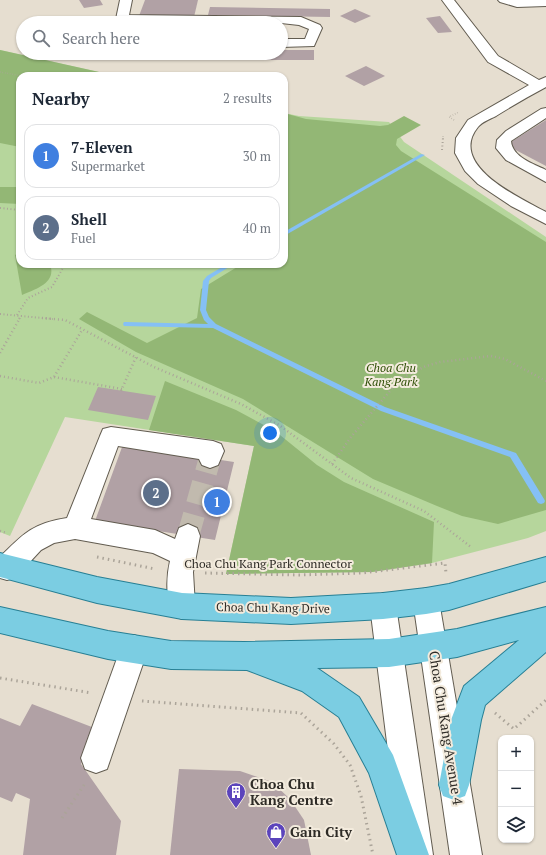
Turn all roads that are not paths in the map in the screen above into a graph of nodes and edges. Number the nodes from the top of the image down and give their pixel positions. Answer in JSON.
{"nodes":[{"id":1,"x":126,"y":0,"type":"edge"},
{"id":2,"x":448,"y":0,"type":"edge"},
{"id":3,"x":504,"y":0,"type":"edge"},
{"id":4,"x":546,"y":3,"type":"edge"},
{"id":5,"x":125,"y":16,"type":"edge"},
{"id":6,"x":288,"y":21,"type":"edge"},
{"id":7,"x":288,"y":43,"type":"edge"},
{"id":8,"x":542,"y":83,"type":"edge"},
{"id":9,"x":546,"y":112,"type":"edge"},
{"id":10,"x":546,"y":177,"type":"edge"},
{"id":11,"x":546,"y":219,"type":"edge"},
{"id":12,"x":210,"y":458,"type":"dead end"},
{"id":13,"x":75,"y":528,"type":"junction"},
{"id":14,"x":546,"y":569,"type":"edge"},
{"id":15,"x":2,"y":571,"type":"edge"},
{"id":16,"x":426,"y":601,"type":"junction"},
{"id":17,"x":182,"y":606,"type":"junction"},
{"id":18,"x":383,"y":606,"type":"junction"},
{"id":19,"x":3,"y":617,"type":"edge"},
{"id":20,"x":546,"y":620,"type":"edge"},
{"id":21,"x":546,"y":633,"type":"edge"},
{"id":22,"x":433,"y":646,"type":"junction"},
{"id":23,"x":134,"y":649,"type":"junction"},
{"id":24,"x":389,"y":653,"type":"junction"},
{"id":25,"x":244,"y":656,"type":"junction"},
{"id":26,"x":96,"y":758,"type":"road end"},
{"id":27,"x":454,"y":785,"type":"junction"},
{"id":28,"x":413,"y":855,"type":"edge"},
{"id":29,"x":416,"y":855,"type":"edge"},
{"id":30,"x":466,"y":855,"type":"edge"}],
"edges":[{"from":1,"to":5,"type":"street"},
{"from":2,"to":8,"type":"street"},
{"from":3,"to":4,"type":"street"},
{"from":6,"to":7,"type":"street"},
{"from":8,"to":11,"type":"street"},
{"from":9,"to":10,"type":"street"},
{"from":12,"to":13,"type":"street"},
{"from":13,"to":15,"type":"street"},
{"from":13,"to":17,"type":"street"},
{"from":14,"to":16,"type":"main road","name":"Choa Chu Kang Drive"},
{"from":15,"to":17,"type":"main road","name":"Choa Chu Kang Drive"},
{"from":16,"to":18,"type":"main road","name":"Choa Chu Kang Drive"},
{"from":16,"to":22,"type":"street","name":"Choa Chu Kang Avenue 4"},
{"from":17,"to":18,"type":"main road","name":"Choa Chu Kang Drive"},
{"from":18,"to":24,"type":"street"},
{"from":19,"to":23,"type":"main road"},
{"from":20,"to":22,"type":"main road"},
{"from":21,"to":27,"type":"main road"},
{"from":22,"to":24,"type":"main road"},
{"from":22,"to":27,"type":"street","name":"Choa Chu Kang Avenue 4"},
{"from":23,"to":25,"type":"main road"},
{"from":23,"to":26,"type":"street"},
{"from":24,"to":25,"type":"main road"},
{"from":24,"to":29,"type":"street"},
{"from":25,"to":28,"type":"main road"},
{"from":27,"to":30,"type":"street","name":"Choa Chu Kang Avenue 4"}]}
